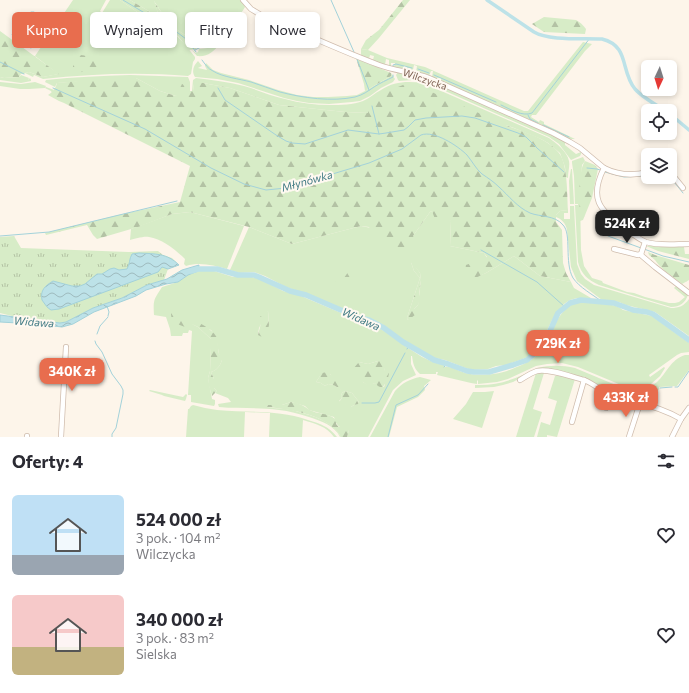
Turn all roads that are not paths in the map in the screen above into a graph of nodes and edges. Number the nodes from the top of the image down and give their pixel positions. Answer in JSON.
{"nodes":[{"id":1,"x":243,"y":0,"type":"edge"},
{"id":2,"x":604,"y":168,"type":"junction"},
{"id":3,"x":641,"y":174,"type":"edge"},
{"id":4,"x":677,"y":181,"type":"edge"},
{"id":5,"x":683,"y":188,"type":"dead end"},
{"id":6,"x":645,"y":244,"type":"junction"},
{"id":7,"x":689,"y":244,"type":"edge"},
{"id":8,"x":614,"y":250,"type":"dead end"},
{"id":9,"x":641,"y":253,"type":"junction"},
{"id":10,"x":689,"y":293,"type":"edge"},
{"id":11,"x":66,"y":347,"type":"dead end"},
{"id":12,"x":520,"y":380,"type":"dead end"},
{"id":13,"x":584,"y":380,"type":"junction"},
{"id":14,"x":610,"y":395,"type":"junction"},
{"id":15,"x":640,"y":403,"type":"junction"},
{"id":16,"x":606,"y":408,"type":"dead end"},
{"id":17,"x":689,"y":408,"type":"edge"},
{"id":18,"x":681,"y":419,"type":"junction"},
{"id":19,"x":572,"y":422,"type":"dead end"},
{"id":20,"x":61,"y":437,"type":"edge"},
{"id":21,"x":629,"y":437,"type":"edge"},
{"id":22,"x":672,"y":437,"type":"edge"}],
"edges":[{"from":1,"to":2,"type":"street","name":"Wilczycka"},
{"from":2,"to":3,"type":"street","name":"Wilczycka"},
{"from":2,"to":6,"type":"street"},
{"from":4,"to":5,"type":"street"},
{"from":6,"to":7,"type":"street"},
{"from":6,"to":9,"type":"street"},
{"from":8,"to":9,"type":"street"},
{"from":9,"to":10,"type":"street"},
{"from":11,"to":20,"type":"street"},
{"from":12,"to":13,"type":"street"},
{"from":13,"to":14,"type":"street"},
{"from":13,"to":19,"type":"street"},
{"from":14,"to":15,"type":"street"},
{"from":14,"to":16,"type":"street"},
{"from":15,"to":18,"type":"street"},
{"from":15,"to":21,"type":"street"},
{"from":17,"to":18,"type":"street"},
{"from":18,"to":22,"type":"street"}]}
